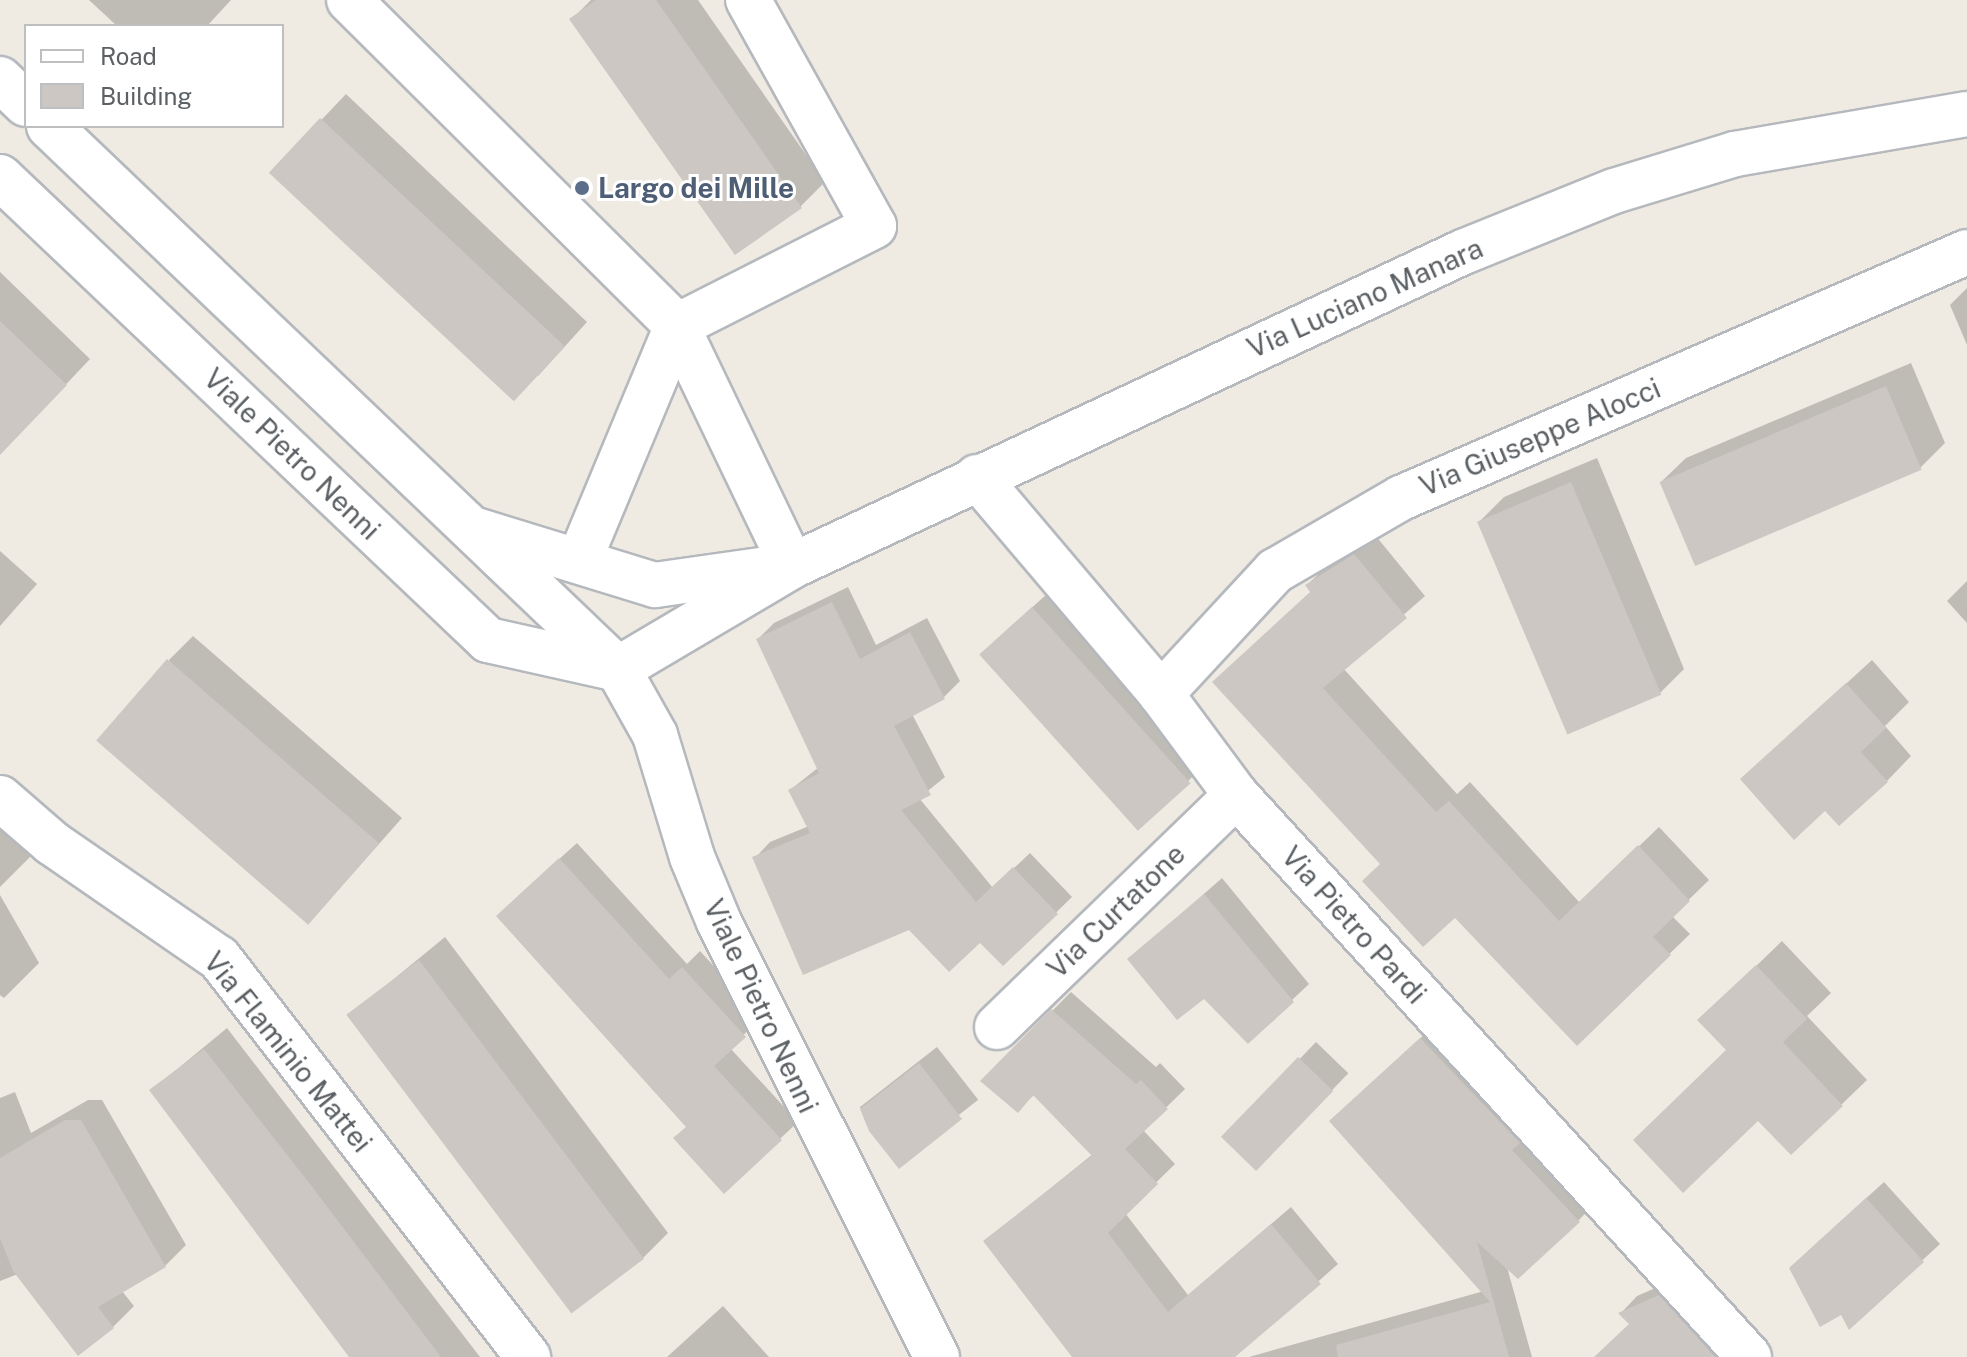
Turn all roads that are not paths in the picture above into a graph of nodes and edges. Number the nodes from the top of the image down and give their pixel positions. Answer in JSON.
{"nodes":[{"id":1,"x":349,"y":0,"type":"edge"},
{"id":2,"x":748,"y":0,"type":"edge"},
{"id":3,"x":0,"y":79,"type":"edge"},
{"id":4,"x":24,"y":102,"type":"edge"},
{"id":5,"x":1967,"y":114,"type":"edge"},
{"id":6,"x":51,"y":128,"type":"edge"},
{"id":7,"x":0,"y":177,"type":"edge"},
{"id":8,"x":1967,"y":252,"type":"edge"},
{"id":9,"x":677,"y":326,"type":"junction"},
{"id":10,"x":977,"y":477,"type":"junction"},
{"id":11,"x":468,"y":527,"type":"junction"},
{"id":12,"x":579,"y":561,"type":"junction"},
{"id":13,"x":792,"y":566,"type":"junction"},
{"id":14,"x":618,"y":669,"type":"junction"},
{"id":15,"x":1161,"y":694,"type":"junction"},
{"id":16,"x":1236,"y":795,"type":"junction"},
{"id":17,"x":0,"y":798,"type":"edge"},
{"id":18,"x":997,"y":1027,"type":"dead end"},
{"id":19,"x":937,"y":1349,"type":"edge"},
{"id":20,"x":528,"y":1357,"type":"edge"},
{"id":21,"x":1749,"y":1357,"type":"edge"}],
"edges":[{"from":1,"to":9,"type":"street"},
{"from":2,"to":9,"type":"street"},
{"from":3,"to":4,"type":"street"},
{"from":5,"to":10,"type":"street","name":"Via Luciano Manara"},
{"from":6,"to":11,"type":"street","name":"Viale Pietro Nenni"},
{"from":7,"to":14,"type":"street","name":"Viale Pietro Nenni"},
{"from":8,"to":15,"type":"street","name":"Via Giuseppe Alocci"},
{"from":9,"to":12,"type":"street"},
{"from":9,"to":13,"type":"street"},
{"from":10,"to":13,"type":"street","name":"Via Luciano Manara"},
{"from":10,"to":15,"type":"street","name":"Via Pietro Pardi"},
{"from":11,"to":12,"type":"street"},
{"from":11,"to":14,"type":"street","name":"Viale Pietro Nenni"},
{"from":12,"to":13,"type":"street"},
{"from":13,"to":14,"type":"street"},
{"from":14,"to":19,"type":"street","name":"Viale Pietro Nenni"},
{"from":15,"to":16,"type":"street","name":"Via Pietro Pardi"},
{"from":16,"to":18,"type":"street","name":"Via Curtatone"},
{"from":16,"to":21,"type":"street","name":"Via Pietro Pardi"},
{"from":17,"to":20,"type":"street","name":"Via Flaminio Mattei"}]}
